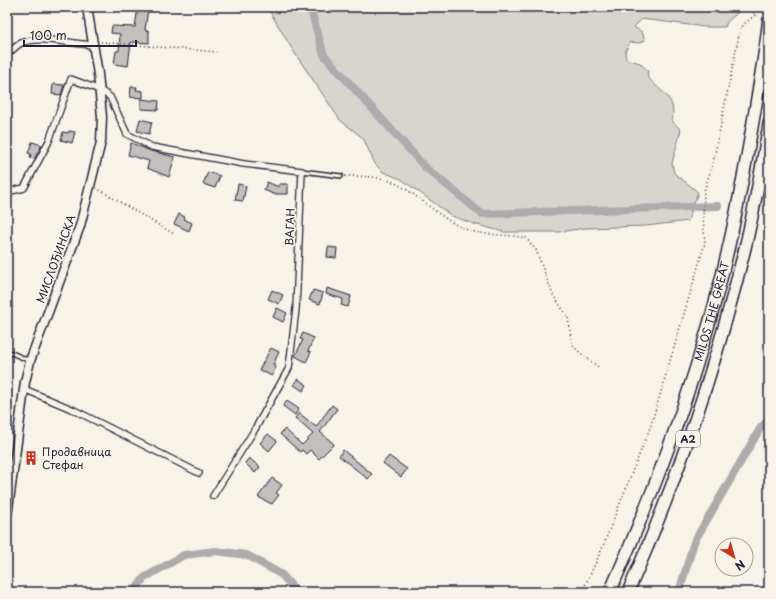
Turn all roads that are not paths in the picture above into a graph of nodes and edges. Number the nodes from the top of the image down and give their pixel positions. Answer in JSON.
{"nodes":[{"id":1,"x":87,"y":7,"type":"edge"},
{"id":2,"x":766,"y":19,"type":"edge"},
{"id":3,"x":93,"y":43,"type":"junction"},
{"id":4,"x":7,"y":55,"type":"edge"},
{"id":5,"x":100,"y":90,"type":"junction"},
{"id":6,"x":769,"y":124,"type":"edge"},
{"id":7,"x":302,"y":171,"type":"junction"},
{"id":8,"x":341,"y":176,"type":"road end"},
{"id":9,"x":7,"y":192,"type":"edge"},
{"id":10,"x":7,"y":351,"type":"edge"},
{"id":11,"x":30,"y":361,"type":"junction"},
{"id":12,"x":24,"y":389,"type":"junction"},
{"id":13,"x":199,"y":472,"type":"dead end"},
{"id":14,"x":8,"y":494,"type":"edge"},
{"id":15,"x":213,"y":496,"type":"dead end"},
{"id":16,"x":7,"y":516,"type":"edge"},
{"id":17,"x":610,"y":592,"type":"edge"},
{"id":18,"x":628,"y":592,"type":"edge"}],
"edges":[{"from":1,"to":3,"type":"main road","name":"МИСЛОЂИНСКА"},
{"from":2,"to":17,"type":"highway","name":"MILOS THE GREAT","number":"A2","bridge":true},
{"from":3,"to":4,"type":"street"},
{"from":3,"to":5,"type":"main road","name":"МИСЛОЂИНСКА"},
{"from":5,"to":7,"type":"street"},
{"from":5,"to":9,"type":"street"},
{"from":5,"to":11,"type":"main road","name":"МИСЛОЂИНСКА"},
{"from":6,"to":18,"type":"highway","name":"MILOS THE GREAT","number":"A2"},
{"from":7,"to":8,"type":"lane"},
{"from":7,"to":15,"type":"street","name":"ВАГАН"},
{"from":10,"to":11,"type":"lane"},
{"from":11,"to":12,"type":"main road","name":"МИСЛОЂИНСКА"},
{"from":12,"to":13,"type":"street"},
{"from":12,"to":14,"type":"main road","name":"МИСЛОЂИНСКА"},
{"from":14,"to":16,"type":"main road","name":"МИСЛОЂИНСКА"}]}
